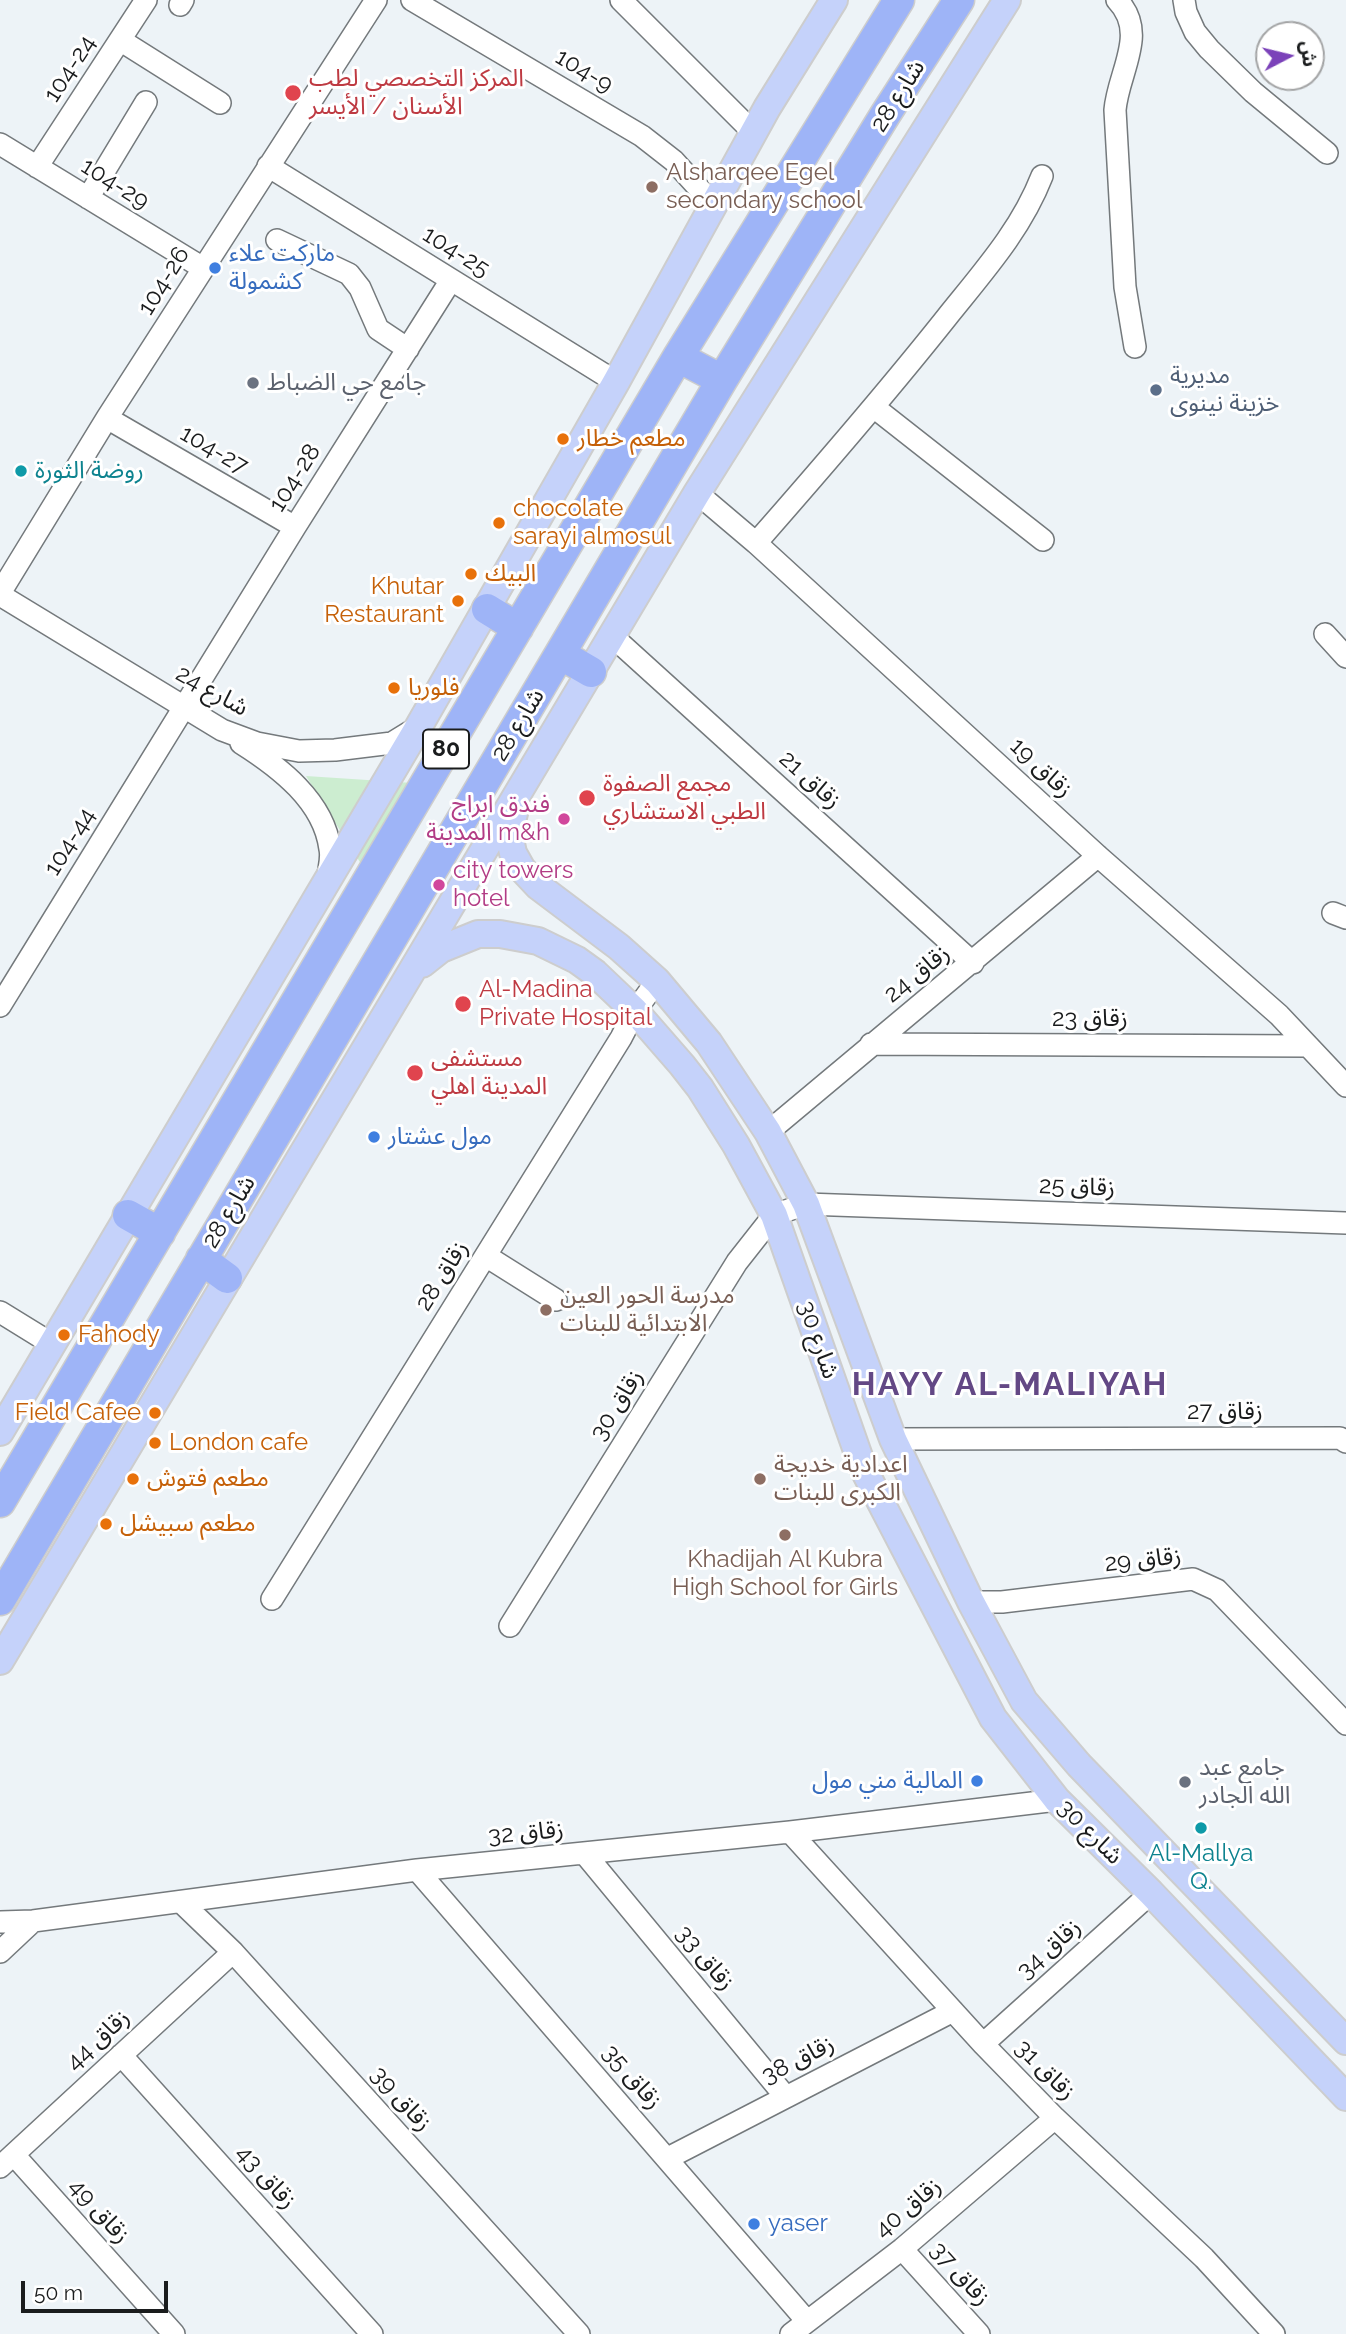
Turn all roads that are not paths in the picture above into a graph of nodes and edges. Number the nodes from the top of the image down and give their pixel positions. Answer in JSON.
{"nodes":[{"id":1,"x":146,"y":0,"type":"edge"},
{"id":2,"x":376,"y":0,"type":"edge"},
{"id":3,"x":412,"y":0,"type":"edge"},
{"id":4,"x":621,"y":0,"type":"edge"},
{"id":5,"x":834,"y":0,"type":"edge"},
{"id":6,"x":899,"y":0,"type":"edge"},
{"id":7,"x":959,"y":0,"type":"edge"},
{"id":8,"x":1007,"y":0,"type":"edge"},
{"id":9,"x":1117,"y":0,"type":"edge"},
{"id":10,"x":1184,"y":0,"type":"edge"},
{"id":11,"x":120,"y":40,"type":"junction"},
{"id":12,"x":146,"y":102,"type":"dead end"},
{"id":13,"x":220,"y":103,"type":"dead end"},
{"id":14,"x":754,"y":133,"type":"junction"},
{"id":15,"x":0,"y":144,"type":"edge"},
{"id":16,"x":1327,"y":153,"type":"dead end"},
{"id":17,"x":268,"y":166,"type":"junction"},
{"id":18,"x":37,"y":167,"type":"junction"},
{"id":19,"x":1042,"y":176,"type":"dead end"},
{"id":20,"x":88,"y":198,"type":"junction"},
{"id":21,"x":714,"y":205,"type":"junction"},
{"id":22,"x":277,"y":240,"type":"dead end"},
{"id":23,"x":203,"y":268,"type":"junction"},
{"id":24,"x":451,"y":280,"type":"junction"},
{"id":25,"x":1135,"y":347,"type":"dead end"},
{"id":26,"x":408,"y":349,"type":"junction"},
{"id":27,"x":678,"y":358,"type":"junction"},
{"id":28,"x":722,"y":380,"type":"junction"},
{"id":29,"x":616,"y":382,"type":"junction"},
{"id":30,"x":874,"y":408,"type":"junction"},
{"id":31,"x":107,"y":418,"type":"junction"},
{"id":32,"x":697,"y":493,"type":"junction"},
{"id":33,"x":295,"y":527,"type":"junction"},
{"id":34,"x":1043,"y":540,"type":"dead end"},
{"id":35,"x":756,"y":543,"type":"junction"},
{"id":36,"x":0,"y":594,"type":"edge"},
{"id":37,"x":487,"y":609,"type":"junction"},
{"id":38,"x":518,"y":628,"type":"junction"},
{"id":39,"x":1325,"y":634,"type":"dead end"},
{"id":40,"x":612,"y":636,"type":"junction"},
{"id":41,"x":560,"y":654,"type":"junction"},
{"id":42,"x":1346,"y":657,"type":"edge"},
{"id":43,"x":591,"y":672,"type":"junction"},
{"id":44,"x":185,"y":707,"type":"junction"},
{"id":45,"x":419,"y":726,"type":"junction"},
{"id":46,"x":222,"y":730,"type":"junction"},
{"id":47,"x":537,"y":762,"type":"junction"},
{"id":48,"x":1098,"y":856,"type":"junction"},
{"id":49,"x":328,"y":876,"type":"junction"},
{"id":50,"x":973,"y":962,"type":"junction"},
{"id":51,"x":411,"y":974,"type":"junction"},
{"id":52,"x":657,"y":981,"type":"junction"},
{"id":53,"x":0,"y":1006,"type":"edge"},
{"id":54,"x":635,"y":1011,"type":"junction"},
{"id":55,"x":871,"y":1044,"type":"junction"},
{"id":56,"x":1308,"y":1046,"type":"junction"},
{"id":57,"x":1346,"y":1086,"type":"edge"},
{"id":58,"x":768,"y":1132,"type":"junction"},
{"id":59,"x":806,"y":1204,"type":"junction"},
{"id":60,"x":128,"y":1215,"type":"junction"},
{"id":61,"x":774,"y":1215,"type":"junction"},
{"id":62,"x":1346,"y":1223,"type":"edge"},
{"id":63,"x":160,"y":1233,"type":"junction"},
{"id":64,"x":486,"y":1256,"type":"junction"},
{"id":65,"x":201,"y":1259,"type":"junction"},
{"id":66,"x":227,"y":1278,"type":"junction"},
{"id":67,"x":556,"y":1300,"type":"dead end"},
{"id":68,"x":0,"y":1312,"type":"edge"},
{"id":69,"x":52,"y":1345,"type":"junction"},
{"id":70,"x":0,"y":1432,"type":"edge"},
{"id":71,"x":893,"y":1439,"type":"junction"},
{"id":72,"x":1346,"y":1442,"type":"edge"},
{"id":73,"x":0,"y":1502,"type":"edge"},
{"id":74,"x":272,"y":1599,"type":"dead end"},
{"id":75,"x":0,"y":1600,"type":"edge"},
{"id":76,"x":971,"y":1602,"type":"junction"},
{"id":77,"x":510,"y":1626,"type":"dead end"},
{"id":78,"x":0,"y":1661,"type":"edge"},
{"id":79,"x":1346,"y":1724,"type":"edge"},
{"id":80,"x":1057,"y":1800,"type":"junction"},
{"id":81,"x":790,"y":1832,"type":"junction"},
{"id":82,"x":585,"y":1854,"type":"junction"},
{"id":83,"x":417,"y":1870,"type":"junction"},
{"id":84,"x":1151,"y":1893,"type":"junction"},
{"id":85,"x":181,"y":1902,"type":"junction"},
{"id":86,"x":33,"y":1921,"type":"junction"},
{"id":87,"x":0,"y":1922,"type":"edge"},
{"id":88,"x":0,"y":1952,"type":"edge"},
{"id":89,"x":233,"y":1952,"type":"junction"},
{"id":90,"x":953,"y":2011,"type":"junction"},
{"id":91,"x":1346,"y":2041,"type":"edge"},
{"id":92,"x":983,"y":2044,"type":"junction"},
{"id":93,"x":121,"y":2055,"type":"junction"},
{"id":94,"x":785,"y":2096,"type":"junction"},
{"id":95,"x":1346,"y":2097,"type":"edge"},
{"id":96,"x":1055,"y":2118,"type":"junction"},
{"id":97,"x":668,"y":2158,"type":"junction"},
{"id":98,"x":7,"y":2161,"type":"edge"},
{"id":99,"x":902,"y":2249,"type":"junction"},
{"id":100,"x":799,"y":2327,"type":"edge"},
{"id":101,"x":361,"y":2330,"type":"edge"},
{"id":102,"x":575,"y":2333,"type":"edge"},
{"id":103,"x":174,"y":2334,"type":"edge"},
{"id":104,"x":979,"y":2334,"type":"edge"},
{"id":105,"x":1274,"y":2334,"type":"edge"}],
"edges":[{"from":1,"to":11,"type":"street","name":"104-24"},
{"from":2,"to":17,"type":"street","name":"104-26"},
{"from":3,"to":21,"type":"street","name":"104-9"},
{"from":4,"to":14,"type":"street"},
{"from":5,"to":14,"type":"main road"},
{"from":6,"to":27,"type":"highway","name":"شارع 28","number":"80"},
{"from":7,"to":28,"type":"highway","name":"شارع 28","number":"80"},
{"from":8,"to":32,"type":"main road"},
{"from":9,"to":25,"type":"street"},
{"from":10,"to":16,"type":"street"},
{"from":11,"to":13,"type":"street"},
{"from":11,"to":18,"type":"street","name":"104-24"},
{"from":12,"to":20,"type":"street"},
{"from":14,"to":21,"type":"main road"},
{"from":15,"to":18,"type":"street","name":"104-29"},
{"from":17,"to":23,"type":"street","name":"104-26"},
{"from":17,"to":24,"type":"street","name":"104-25"},
{"from":18,"to":20,"type":"street","name":"104-29"},
{"from":19,"to":30,"type":"street"},
{"from":20,"to":23,"type":"street","name":"104-29"},
{"from":21,"to":29,"type":"main road"},
{"from":22,"to":26,"type":"street"},
{"from":23,"to":31,"type":"street","name":"104-26"},
{"from":24,"to":26,"type":"street","name":"104-28"},
{"from":24,"to":29,"type":"street","name":"104-25"},
{"from":26,"to":33,"type":"street","name":"104-28"},
{"from":27,"to":28,"type":"highway"},
{"from":27,"to":38,"type":"highway","name":"شارع 28","number":"80"},
{"from":28,"to":41,"type":"highway","name":"شارع 28","number":"80"},
{"from":29,"to":37,"type":"main road"},
{"from":30,"to":34,"type":"street"},
{"from":30,"to":35,"type":"street"},
{"from":31,"to":33,"type":"street","name":"104-27"},
{"from":31,"to":36,"type":"street","name":"104-26"},
{"from":32,"to":35,"type":"street","name":"زقاق 19"},
{"from":32,"to":40,"type":"main road"},
{"from":33,"to":44,"type":"street","name":"104-28"},
{"from":35,"to":48,"type":"street","name":"زقاق 19"},
{"from":36,"to":44,"type":"street","name":"شارع 24"},
{"from":37,"to":38,"type":"highway"},
{"from":37,"to":45,"type":"main road"},
{"from":38,"to":63,"type":"highway","name":"شارع 28","number":"80"},
{"from":39,"to":42,"type":"street"},
{"from":40,"to":43,"type":"main road"},
{"from":40,"to":50,"type":"street","name":"زقاق 21"},
{"from":41,"to":43,"type":"highway"},
{"from":41,"to":65,"type":"highway","name":"شارع 28","number":"80"},
{"from":43,"to":47,"type":"main road"},
{"from":44,"to":46,"type":"street","name":"شارع 24"},
{"from":44,"to":53,"type":"street","name":"104-44"},
{"from":45,"to":46,"type":"street","name":"شارع 24"},
{"from":45,"to":49,"type":"main road"},
{"from":46,"to":49,"type":"street"},
{"from":47,"to":51,"type":"main road"},
{"from":47,"to":52,"type":"main road","name":"شارع 30"},
{"from":48,"to":50,"type":"street","name":"زقاق 24"},
{"from":48,"to":56,"type":"street","name":"زقاق 19"},
{"from":49,"to":60,"type":"main road"},
{"from":50,"to":55,"type":"street","name":"زقاق 24"},
{"from":51,"to":54,"type":"main road","name":"شارع 30"},
{"from":51,"to":66,"type":"main road"},
{"from":52,"to":54,"type":"street","name":"زقاق 28"},
{"from":52,"to":58,"type":"main road","name":"شارع 30"},
{"from":54,"to":61,"type":"main road","name":"شارع 30"},
{"from":54,"to":64,"type":"street","name":"زقاق 28"},
{"from":55,"to":56,"type":"street","name":"زقاق 23"},
{"from":55,"to":58,"type":"street","name":"زقاق 24"},
{"from":56,"to":57,"type":"street","name":"زقاق 19"},
{"from":58,"to":59,"type":"main road","name":"شارع 30"},
{"from":59,"to":61,"type":"street"},
{"from":59,"to":62,"type":"street","name":"زقاق 25"},
{"from":59,"to":71,"type":"main road","name":"شارع 30"},
{"from":60,"to":63,"type":"highway"},
{"from":60,"to":69,"type":"main road"},
{"from":61,"to":77,"type":"street","name":"زقاق 30"},
{"from":61,"to":80,"type":"main road","name":"شارع 30"},
{"from":63,"to":73,"type":"highway","name":"شارع 28","number":"80"},
{"from":64,"to":67,"type":"street"},
{"from":64,"to":74,"type":"street","name":"زقاق 28"},
{"from":65,"to":66,"type":"highway"},
{"from":65,"to":75,"type":"highway","name":"شارع 28","number":"80"},
{"from":66,"to":78,"type":"main road"},
{"from":68,"to":69,"type":"street"},
{"from":69,"to":70,"type":"main road"},
{"from":71,"to":72,"type":"street","name":"زقاق 27"},
{"from":71,"to":76,"type":"main road","name":"شارع 30"},
{"from":76,"to":79,"type":"street","name":"زقاق 29"},
{"from":76,"to":91,"type":"main road","name":"شارع 30"},
{"from":80,"to":81,"type":"street","name":"زقاق 32"},
{"from":80,"to":84,"type":"main road","name":"شارع 30"},
{"from":81,"to":82,"type":"street","name":"زقاق 32"},
{"from":81,"to":90,"type":"street","name":"زقاق 31"},
{"from":82,"to":83,"type":"street","name":"زقاق 32"},
{"from":82,"to":94,"type":"street","name":"زقاق 33"},
{"from":83,"to":85,"type":"street","name":"زقاق 32"},
{"from":83,"to":97,"type":"street","name":"زقاق 35"},
{"from":84,"to":92,"type":"street","name":"زقاق 34"},
{"from":84,"to":95,"type":"main road","name":"شارع 30"},
{"from":85,"to":86,"type":"street","name":"زقاق 32"},
{"from":85,"to":89,"type":"street","name":"زقاق 39"},
{"from":86,"to":87,"type":"street","name":"زقاق 32"},
{"from":86,"to":88,"type":"street"},
{"from":89,"to":93,"type":"street","name":"زقاق 44"},
{"from":89,"to":102,"type":"street","name":"زقاق 39"},
{"from":90,"to":92,"type":"street","name":"زقاق 31"},
{"from":90,"to":94,"type":"street","name":"زقاق 38"},
{"from":92,"to":96,"type":"street","name":"زقاق 31"},
{"from":93,"to":98,"type":"street","name":"زقاق 44"},
{"from":93,"to":101,"type":"street","name":"زقاق 43"},
{"from":94,"to":97,"type":"street","name":"زقاق 38"},
{"from":96,"to":99,"type":"street","name":"زقاق 40"},
{"from":96,"to":105,"type":"street","name":"زقاق 31"},
{"from":97,"to":100,"type":"street","name":"زقاق 35"},
{"from":98,"to":103,"type":"street","name":"زقاق 49"},
{"from":99,"to":100,"type":"street","name":"زقاق 40"},
{"from":99,"to":104,"type":"street","name":"زقاق 37"}]}
